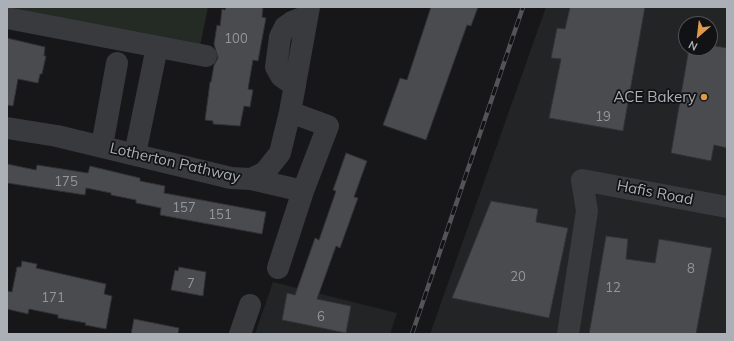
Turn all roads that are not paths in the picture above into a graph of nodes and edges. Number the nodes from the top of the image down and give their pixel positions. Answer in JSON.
{"nodes":[{"id":1,"x":308,"y":11,"type":"edge"},
{"id":2,"x":7,"y":18,"type":"edge"},
{"id":3,"x":156,"y":47,"type":"junction"},
{"id":4,"x":206,"y":56,"type":"dead end"},
{"id":5,"x":117,"y":63,"type":"dead end"},
{"id":6,"x":290,"y":112,"type":"junction"},
{"id":7,"x":7,"y":128,"type":"edge"},
{"id":8,"x":102,"y":146,"type":"junction"},
{"id":9,"x":135,"y":154,"type":"junction"},
{"id":10,"x":251,"y":179,"type":"junction"},
{"id":11,"x":303,"y":191,"type":"junction"},
{"id":12,"x":727,"y":207,"type":"edge"},
{"id":13,"x":278,"y":268,"type":"dead end"},
{"id":14,"x":250,"y":305,"type":"dead end"},
{"id":15,"x":240,"y":334,"type":"edge"},
{"id":16,"x":568,"y":334,"type":"edge"}],
"edges":[{"from":1,"to":6,"type":"street","name":"Lotherton Pathway"},
{"from":2,"to":3,"type":"street"},
{"from":3,"to":4,"type":"street"},
{"from":3,"to":9,"type":"street"},
{"from":5,"to":8,"type":"street"},
{"from":6,"to":10,"type":"street","name":"Lotherton Pathway"},
{"from":6,"to":11,"type":"street"},
{"from":7,"to":8,"type":"street","name":"Lotherton Pathway"},
{"from":8,"to":9,"type":"street","name":"Lotherton Pathway"},
{"from":9,"to":10,"type":"street","name":"Lotherton Pathway"},
{"from":10,"to":11,"type":"street"},
{"from":11,"to":13,"type":"street"},
{"from":12,"to":16,"type":"street","name":"Hafis Road"},
{"from":14,"to":15,"type":"street"}]}
